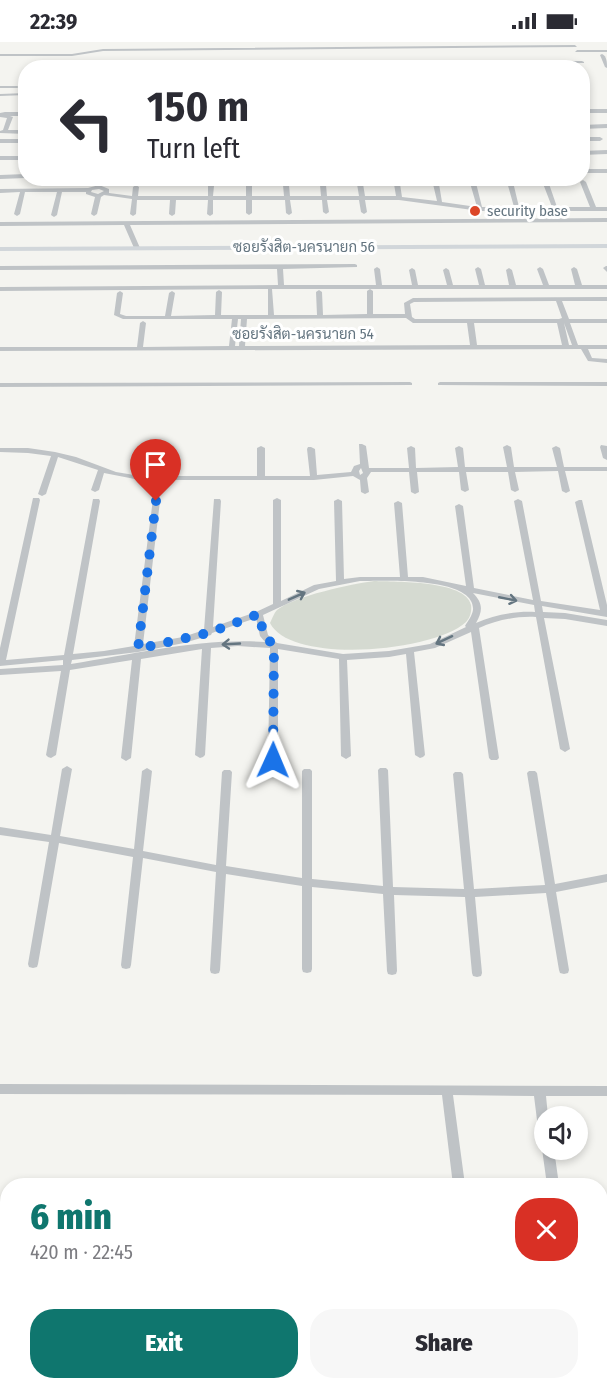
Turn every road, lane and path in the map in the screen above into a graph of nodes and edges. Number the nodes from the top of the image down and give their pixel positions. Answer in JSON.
{"nodes":[{"id":1,"x":183,"y":42,"type":"edge"},
{"id":2,"x":209,"y":42,"type":"edge"},
{"id":3,"x":235,"y":42,"type":"edge"},
{"id":4,"x":261,"y":42,"type":"edge"},
{"id":5,"x":287,"y":42,"type":"edge"},
{"id":6,"x":313,"y":42,"type":"edge"},
{"id":7,"x":80,"y":43,"type":"edge"},
{"id":8,"x":105,"y":43,"type":"edge"},
{"id":9,"x":130,"y":43,"type":"edge"},
{"id":10,"x":156,"y":43,"type":"edge"},
{"id":11,"x":20,"y":44,"type":"dead end"},
{"id":12,"x":49,"y":44,"type":"dead end"},
{"id":13,"x":470,"y":44,"type":"edge"},
{"id":14,"x":496,"y":44,"type":"edge"},
{"id":15,"x":523,"y":44,"type":"edge"},
{"id":16,"x":548,"y":44,"type":"edge"},
{"id":17,"x":340,"y":45,"type":"edge"},
{"id":18,"x":392,"y":45,"type":"edge"},
{"id":19,"x":419,"y":45,"type":"edge"},
{"id":20,"x":444,"y":45,"type":"edge"},
{"id":21,"x":288,"y":48,"type":"junction"},
{"id":22,"x":314,"y":48,"type":"junction"},
{"id":23,"x":365,"y":48,"type":"edge"},
{"id":24,"x":576,"y":48,"type":"edge"},
{"id":25,"x":209,"y":49,"type":"junction"},
{"id":26,"x":235,"y":49,"type":"junction"},
{"id":27,"x":262,"y":49,"type":"junction"},
{"id":28,"x":103,"y":50,"type":"junction"},
{"id":29,"x":129,"y":50,"type":"junction"},
{"id":30,"x":156,"y":50,"type":"junction"},
{"id":31,"x":182,"y":50,"type":"junction"},
{"id":32,"x":607,"y":51,"type":"edge"},
{"id":33,"x":552,"y":53,"type":"dead end"},
{"id":34,"x":78,"y":54,"type":"junction"},
{"id":35,"x":394,"y":54,"type":"dead end"},
{"id":36,"x":421,"y":54,"type":"dead end"},
{"id":37,"x":474,"y":54,"type":"dead end"},
{"id":38,"x":500,"y":54,"type":"dead end"},
{"id":39,"x":528,"y":54,"type":"dead end"},
{"id":40,"x":0,"y":55,"type":"edge"},
{"id":41,"x":16,"y":55,"type":"junction"},
{"id":42,"x":46,"y":55,"type":"junction"},
{"id":43,"x":288,"y":55,"type":"dead end"},
{"id":44,"x":315,"y":55,"type":"dead end"},
{"id":45,"x":342,"y":55,"type":"dead end"},
{"id":46,"x":447,"y":55,"type":"dead end"},
{"id":47,"x":128,"y":56,"type":"dead end"},
{"id":48,"x":182,"y":56,"type":"dead end"},
{"id":49,"x":208,"y":56,"type":"dead end"},
{"id":50,"x":235,"y":56,"type":"dead end"},
{"id":51,"x":262,"y":56,"type":"dead end"},
{"id":52,"x":602,"y":56,"type":"dead end"},
{"id":53,"x":156,"y":57,"type":"dead end"},
{"id":54,"x":606,"y":63,"type":"edge"},
{"id":55,"x":0,"y":87,"type":"edge"},
{"id":56,"x":16,"y":87,"type":"dead end"},
{"id":57,"x":18,"y":94,"type":"edge"},
{"id":58,"x":0,"y":95,"type":"edge"},
{"id":59,"x":590,"y":109,"type":"edge"},
{"id":60,"x":607,"y":110,"type":"edge"},
{"id":61,"x":0,"y":116,"type":"edge"},
{"id":62,"x":18,"y":116,"type":"edge"},
{"id":63,"x":18,"y":116,"type":"edge"},
{"id":64,"x":10,"y":117,"type":"junction"},
{"id":65,"x":590,"y":118,"type":"edge"},
{"id":66,"x":590,"y":126,"type":"edge"},
{"id":67,"x":596,"y":126,"type":"junction"},
{"id":68,"x":607,"y":126,"type":"edge"},
{"id":69,"x":3,"y":132,"type":"edge"},
{"id":70,"x":590,"y":139,"type":"edge"},
{"id":71,"x":600,"y":139,"type":"dead end"},
{"id":72,"x":0,"y":141,"type":"edge"},
{"id":73,"x":18,"y":141,"type":"edge"},
{"id":74,"x":590,"y":153,"type":"edge"},
{"id":75,"x":607,"y":153,"type":"edge"},
{"id":76,"x":0,"y":158,"type":"edge"},
{"id":77,"x":18,"y":158,"type":"edge"},
{"id":78,"x":590,"y":171,"type":"edge"},
{"id":79,"x":607,"y":171,"type":"edge"},
{"id":80,"x":18,"y":176,"type":"edge"},
{"id":81,"x":0,"y":177,"type":"edge"},
{"id":82,"x":211,"y":186,"type":"dead end"},
{"id":83,"x":249,"y":186,"type":"edge"},
{"id":84,"x":286,"y":186,"type":"edge"},
{"id":85,"x":323,"y":186,"type":"edge"},
{"id":86,"x":360,"y":186,"type":"edge"},
{"id":87,"x":397,"y":186,"type":"edge"},
{"id":88,"x":436,"y":186,"type":"edge"},
{"id":89,"x":474,"y":186,"type":"edge"},
{"id":90,"x":511,"y":186,"type":"edge"},
{"id":91,"x":546,"y":186,"type":"edge"},
{"id":92,"x":585,"y":186,"type":"edge"},
{"id":93,"x":136,"y":187,"type":"dead end"},
{"id":94,"x":23,"y":190,"type":"junction"},
{"id":95,"x":60,"y":190,"type":"junction"},
{"id":96,"x":88,"y":190,"type":"junction"},
{"id":97,"x":0,"y":191,"type":"edge"},
{"id":98,"x":105,"y":194,"type":"junction"},
{"id":99,"x":98,"y":196,"type":"junction"},
{"id":100,"x":135,"y":198,"type":"junction"},
{"id":101,"x":173,"y":198,"type":"junction"},
{"id":102,"x":287,"y":198,"type":"junction"},
{"id":103,"x":324,"y":198,"type":"junction"},
{"id":104,"x":362,"y":198,"type":"junction"},
{"id":105,"x":399,"y":198,"type":"junction"},
{"id":106,"x":212,"y":199,"type":"junction"},
{"id":107,"x":250,"y":199,"type":"junction"},
{"id":108,"x":440,"y":204,"type":"junction"},
{"id":109,"x":480,"y":209,"type":"junction"},
{"id":110,"x":517,"y":209,"type":"junction"},
{"id":111,"x":555,"y":209,"type":"junction"},
{"id":112,"x":594,"y":209,"type":"junction"},
{"id":113,"x":607,"y":209,"type":"edge"},
{"id":114,"x":326,"y":212,"type":"dead end"},
{"id":115,"x":364,"y":212,"type":"dead end"},
{"id":116,"x":249,"y":213,"type":"dead end"},
{"id":117,"x":289,"y":213,"type":"dead end"},
{"id":118,"x":17,"y":214,"type":"dead end"},
{"id":119,"x":94,"y":214,"type":"dead end"},
{"id":120,"x":133,"y":214,"type":"dead end"},
{"id":121,"x":172,"y":214,"type":"dead end"},
{"id":122,"x":210,"y":214,"type":"dead end"},
{"id":123,"x":54,"y":215,"type":"dead end"},
{"id":124,"x":607,"y":220,"type":"edge"},
{"id":125,"x":126,"y":223,"type":"junction"},
{"id":126,"x":0,"y":224,"type":"edge"},
{"id":127,"x":607,"y":246,"type":"edge"},
{"id":128,"x":137,"y":248,"type":"junction"},
{"id":129,"x":0,"y":249,"type":"edge"},
{"id":130,"x":355,"y":266,"type":"dead end"},
{"id":131,"x":280,"y":267,"type":"junction"},
{"id":132,"x":0,"y":268,"type":"edge"},
{"id":133,"x":574,"y":268,"type":"dead end"},
{"id":134,"x":377,"y":269,"type":"dead end"},
{"id":135,"x":478,"y":269,"type":"dead end"},
{"id":136,"x":540,"y":269,"type":"dead end"},
{"id":137,"x":412,"y":270,"type":"dead end"},
{"id":138,"x":446,"y":270,"type":"dead end"},
{"id":139,"x":509,"y":270,"type":"dead end"},
{"id":140,"x":76,"y":271,"type":"dead end"},
{"id":141,"x":241,"y":271,"type":"dead end"},
{"id":142,"x":48,"y":272,"type":"dead end"},
{"id":143,"x":108,"y":272,"type":"dead end"},
{"id":144,"x":206,"y":272,"type":"dead end"},
{"id":145,"x":139,"y":280,"type":"dead end"},
{"id":146,"x":172,"y":280,"type":"dead end"},
{"id":147,"x":379,"y":286,"type":"junction"},
{"id":148,"x":415,"y":286,"type":"junction"},
{"id":149,"x":450,"y":286,"type":"junction"},
{"id":150,"x":482,"y":286,"type":"junction"},
{"id":151,"x":513,"y":286,"type":"junction"},
{"id":152,"x":547,"y":286,"type":"junction"},
{"id":153,"x":607,"y":286,"type":"edge"},
{"id":154,"x":281,"y":287,"type":"junction"},
{"id":155,"x":579,"y":287,"type":"junction"},
{"id":156,"x":74,"y":288,"type":"junction"},
{"id":157,"x":106,"y":288,"type":"junction"},
{"id":158,"x":138,"y":288,"type":"junction"},
{"id":159,"x":205,"y":288,"type":"junction"},
{"id":160,"x":240,"y":288,"type":"junction"},
{"id":161,"x":0,"y":289,"type":"edge"},
{"id":162,"x":44,"y":289,"type":"junction"},
{"id":163,"x":270,"y":290,"type":"dead end"},
{"id":164,"x":172,"y":291,"type":"junction"},
{"id":165,"x":370,"y":291,"type":"dead end"},
{"id":166,"x":219,"y":292,"type":"dead end"},
{"id":167,"x":319,"y":292,"type":"dead end"},
{"id":168,"x":120,"y":293,"type":"dead end"},
{"id":169,"x":558,"y":299,"type":"junction"},
{"id":170,"x":607,"y":299,"type":"edge"},
{"id":171,"x":271,"y":316,"type":"junction"},
{"id":172,"x":320,"y":316,"type":"junction"},
{"id":173,"x":370,"y":316,"type":"junction"},
{"id":174,"x":408,"y":316,"type":"junction"},
{"id":175,"x":168,"y":317,"type":"junction"},
{"id":176,"x":218,"y":317,"type":"junction"},
{"id":177,"x":235,"y":317,"type":"junction"},
{"id":178,"x":244,"y":317,"type":"junction"},
{"id":179,"x":564,"y":320,"type":"junction"},
{"id":180,"x":470,"y":321,"type":"junction"},
{"id":181,"x":607,"y":321,"type":"edge"},
{"id":182,"x":143,"y":323,"type":"dead end"},
{"id":183,"x":232,"y":347,"type":"junction"},
{"id":184,"x":242,"y":347,"type":"junction"},
{"id":185,"x":474,"y":347,"type":"junction"},
{"id":186,"x":607,"y":347,"type":"edge"},
{"id":187,"x":140,"y":348,"type":"junction"},
{"id":188,"x":566,"y":348,"type":"junction"},
{"id":189,"x":580,"y":348,"type":"junction"},
{"id":190,"x":0,"y":350,"type":"edge"},
{"id":191,"x":607,"y":361,"type":"edge"},
{"id":192,"x":410,"y":384,"type":"dead end"},
{"id":193,"x":440,"y":384,"type":"dead end"},
{"id":194,"x":607,"y":384,"type":"edge"},
{"id":195,"x":0,"y":386,"type":"edge"},
{"id":196,"x":362,"y":446,"type":"dead end"},
{"id":197,"x":411,"y":447,"type":"dead end"},
{"id":198,"x":507,"y":447,"type":"dead end"},
{"id":199,"x":604,"y":447,"type":"dead end"},
{"id":200,"x":261,"y":448,"type":"dead end"},
{"id":201,"x":459,"y":448,"type":"dead end"},
{"id":202,"x":556,"y":448,"type":"dead end"},
{"id":203,"x":311,"y":449,"type":"dead end"},
{"id":204,"x":0,"y":451,"type":"edge"},
{"id":205,"x":55,"y":455,"type":"junction"},
{"id":206,"x":607,"y":458,"type":"edge"},
{"id":207,"x":462,"y":469,"type":"junction"},
{"id":208,"x":511,"y":469,"type":"junction"},
{"id":209,"x":561,"y":469,"type":"junction"},
{"id":210,"x":607,"y":469,"type":"edge"},
{"id":211,"x":413,"y":470,"type":"junction"},
{"id":212,"x":101,"y":471,"type":"junction"},
{"id":213,"x":362,"y":472,"type":"junction"},
{"id":214,"x":261,"y":478,"type":"junction"},
{"id":215,"x":314,"y":478,"type":"junction"},
{"id":216,"x":95,"y":490,"type":"dead end"},
{"id":217,"x":465,"y":490,"type":"dead end"},
{"id":218,"x":515,"y":490,"type":"dead end"},
{"id":219,"x":566,"y":491,"type":"dead end"},
{"id":220,"x":365,"y":492,"type":"dead end"},
{"id":221,"x":415,"y":492,"type":"dead end"},
{"id":222,"x":277,"y":500,"type":"dead end"},
{"id":223,"x":96,"y":501,"type":"dead end"},
{"id":224,"x":156,"y":501,"type":"dead end"},
{"id":225,"x":217,"y":501,"type":"dead end"},
{"id":226,"x":338,"y":501,"type":"dead end"},
{"id":227,"x":518,"y":501,"type":"dead end"},
{"id":228,"x":579,"y":502,"type":"dead end"},
{"id":229,"x":398,"y":503,"type":"dead end"},
{"id":230,"x":459,"y":506,"type":"dead end"},
{"id":231,"x":404,"y":578,"type":"junction"},
{"id":232,"x":340,"y":582,"type":"junction"},
{"id":233,"x":459,"y":587,"type":"junction"},
{"id":234,"x":470,"y":589,"type":"junction"},
{"id":235,"x":277,"y":605,"type":"junction"},
{"id":236,"x":538,"y":609,"type":"junction"},
{"id":237,"x":259,"y":614,"type":"junction"},
{"id":238,"x":606,"y":617,"type":"edge"},
{"id":239,"x":471,"y":627,"type":"junction"},
{"id":240,"x":208,"y":633,"type":"junction"},
{"id":241,"x":207,"y":645,"type":"junction"},
{"id":242,"x":274,"y":645,"type":"junction"},
{"id":243,"x":410,"y":651,"type":"junction"},
{"id":244,"x":137,"y":653,"type":"junction"},
{"id":245,"x":343,"y":657,"type":"junction"},
{"id":246,"x":68,"y":663,"type":"junction"},
{"id":247,"x":0,"y":666,"type":"edge"},
{"id":248,"x":565,"y":748,"type":"dead end"},
{"id":249,"x":51,"y":755,"type":"dead end"},
{"id":250,"x":200,"y":755,"type":"dead end"},
{"id":251,"x":420,"y":755,"type":"dead end"},
{"id":252,"x":346,"y":756,"type":"dead end"},
{"id":253,"x":126,"y":758,"type":"dead end"},
{"id":254,"x":494,"y":758,"type":"dead end"},
{"id":255,"x":273,"y":760,"type":"dead end"},
{"id":256,"x":67,"y":769,"type":"dead end"},
{"id":257,"x":383,"y":770,"type":"dead end"},
{"id":258,"x":147,"y":771,"type":"dead end"},
{"id":259,"x":307,"y":771,"type":"dead end"},
{"id":260,"x":227,"y":772,"type":"dead end"},
{"id":261,"x":532,"y":773,"type":"dead end"},
{"id":262,"x":458,"y":774,"type":"dead end"},
{"id":263,"x":0,"y":831,"type":"edge"},
{"id":264,"x":54,"y":838,"type":"junction"},
{"id":265,"x":137,"y":854,"type":"junction"},
{"id":266,"x":221,"y":870,"type":"junction"},
{"id":267,"x":607,"y":878,"type":"edge"},
{"id":268,"x":307,"y":883,"type":"junction"},
{"id":269,"x":551,"y":889,"type":"junction"},
{"id":270,"x":387,"y":890,"type":"junction"},
{"id":271,"x":469,"y":892,"type":"junction"},
{"id":272,"x":33,"y":964,"type":"dead end"},
{"id":273,"x":126,"y":965,"type":"dead end"},
{"id":274,"x":307,"y":969,"type":"dead end"},
{"id":275,"x":215,"y":970,"type":"dead end"},
{"id":276,"x":564,"y":970,"type":"dead end"},
{"id":277,"x":392,"y":971,"type":"dead end"},
{"id":278,"x":477,"y":973,"type":"dead end"},
{"id":279,"x":0,"y":1089,"type":"edge"},
{"id":280,"x":539,"y":1090,"type":"junction"},
{"id":281,"x":607,"y":1091,"type":"edge"},
{"id":282,"x":447,"y":1092,"type":"junction"},
{"id":283,"x":541,"y":1106,"type":"edge"},
{"id":284,"x":550,"y":1160,"type":"edge"},
{"id":285,"x":458,"y":1178,"type":"edge"},
{"id":286,"x":552,"y":1178,"type":"edge"}],
"edges":[{"from":1,"to":31,"type":"street"},
{"from":2,"to":25,"type":"street"},
{"from":3,"to":26,"type":"street"},
{"from":4,"to":27,"type":"street"},
{"from":5,"to":21,"type":"street"},
{"from":6,"to":22,"type":"street"},
{"from":7,"to":34,"type":"street"},
{"from":8,"to":28,"type":"street"},
{"from":9,"to":29,"type":"street"},
{"from":10,"to":30,"type":"street"},
{"from":11,"to":41,"type":"street"},
{"from":12,"to":42,"type":"street"},
{"from":13,"to":14,"type":"street"},
{"from":13,"to":20,"type":"street"},
{"from":13,"to":37,"type":"street"},
{"from":14,"to":15,"type":"street"},
{"from":14,"to":38,"type":"street"},
{"from":15,"to":16,"type":"street"},
{"from":15,"to":39,"type":"street"},
{"from":16,"to":24,"type":"street"},
{"from":16,"to":33,"type":"street"},
{"from":17,"to":22,"type":"street"},
{"from":17,"to":23,"type":"street"},
{"from":17,"to":45,"type":"street"},
{"from":18,"to":19,"type":"street"},
{"from":18,"to":23,"type":"street"},
{"from":18,"to":35,"type":"street"},
{"from":19,"to":20,"type":"street"},
{"from":19,"to":36,"type":"street"},
{"from":20,"to":46,"type":"street"},
{"from":21,"to":22,"type":"street"},
{"from":21,"to":27,"type":"street"},
{"from":21,"to":43,"type":"street"},
{"from":22,"to":44,"type":"street"},
{"from":24,"to":32,"type":"street"},
{"from":25,"to":26,"type":"street"},
{"from":25,"to":31,"type":"street"},
{"from":25,"to":49,"type":"street"},
{"from":26,"to":27,"type":"street"},
{"from":26,"to":50,"type":"street"},
{"from":27,"to":51,"type":"street"},
{"from":28,"to":29,"type":"street"},
{"from":28,"to":34,"type":"street"},
{"from":29,"to":30,"type":"street"},
{"from":29,"to":47,"type":"street"},
{"from":30,"to":31,"type":"street"},
{"from":30,"to":53,"type":"street"},
{"from":31,"to":48,"type":"street"},
{"from":34,"to":42,"type":"street"},
{"from":40,"to":41,"type":"street"},
{"from":41,"to":42,"type":"street"},
{"from":52,"to":54,"type":"street"},
{"from":55,"to":56,"type":"street"},
{"from":57,"to":58,"type":"street"},
{"from":59,"to":60,"type":"street"},
{"from":61,"to":62,"type":"street"},
{"from":61,"to":64,"type":"street"},
{"from":63,"to":64,"type":"street"},
{"from":64,"to":69,"type":"street"},
{"from":65,"to":67,"type":"street"},
{"from":66,"to":67,"type":"street"},
{"from":67,"to":68,"type":"street"},
{"from":70,"to":71,"type":"street"},
{"from":72,"to":73,"type":"street"},
{"from":74,"to":75,"type":"street"},
{"from":76,"to":77,"type":"street"},
{"from":78,"to":79,"type":"street"},
{"from":80,"to":81,"type":"street"},
{"from":82,"to":106,"type":"street"},
{"from":83,"to":107,"type":"street"},
{"from":84,"to":102,"type":"street"},
{"from":85,"to":103,"type":"street"},
{"from":86,"to":104,"type":"street"},
{"from":87,"to":105,"type":"street"},
{"from":88,"to":108,"type":"street"},
{"from":89,"to":109,"type":"street"},
{"from":90,"to":110,"type":"street"},
{"from":91,"to":111,"type":"street"},
{"from":92,"to":112,"type":"street"},
{"from":93,"to":100,"type":"street"},
{"from":94,"to":95,"type":"street"},
{"from":94,"to":97,"type":"street"},
{"from":94,"to":118,"type":"street"},
{"from":95,"to":96,"type":"street"},
{"from":95,"to":123,"type":"street"},
{"from":96,"to":98,"type":"street"},
{"from":96,"to":99,"type":"street"},
{"from":98,"to":99,"type":"street"},
{"from":98,"to":100,"type":"street"},
{"from":99,"to":119,"type":"street"},
{"from":100,"to":101,"type":"street"},
{"from":100,"to":120,"type":"street"},
{"from":101,"to":106,"type":"street"},
{"from":101,"to":121,"type":"street"},
{"from":102,"to":103,"type":"street"},
{"from":102,"to":107,"type":"street"},
{"from":102,"to":117,"type":"street"},
{"from":103,"to":104,"type":"street"},
{"from":103,"to":114,"type":"street"},
{"from":104,"to":105,"type":"street"},
{"from":104,"to":115,"type":"street"},
{"from":105,"to":108,"type":"street"},
{"from":106,"to":107,"type":"street"},
{"from":106,"to":122,"type":"street"},
{"from":107,"to":116,"type":"street"},
{"from":108,"to":109,"type":"street"},
{"from":109,"to":110,"type":"street"},
{"from":110,"to":111,"type":"street"},
{"from":111,"to":112,"type":"street"},
{"from":112,"to":113,"type":"street"},
{"from":124,"to":125,"type":"street"},
{"from":125,"to":126,"type":"street"},
{"from":125,"to":128,"type":"street"},
{"from":127,"to":128,"type":"street","name":"ซอยรังสิต-นครนายก 56"},
{"from":128,"to":129,"type":"street","name":"ซอยรังสิต-นครนายก 56"},
{"from":130,"to":131,"type":"street"},
{"from":131,"to":132,"type":"street"},
{"from":131,"to":154,"type":"street"},
{"from":133,"to":155,"type":"street"},
{"from":134,"to":147,"type":"street"},
{"from":135,"to":150,"type":"street"},
{"from":136,"to":152,"type":"street"},
{"from":137,"to":148,"type":"street"},
{"from":138,"to":149,"type":"street"},
{"from":139,"to":151,"type":"street"},
{"from":140,"to":156,"type":"street"},
{"from":141,"to":160,"type":"street"},
{"from":142,"to":162,"type":"street"},
{"from":143,"to":157,"type":"street"},
{"from":144,"to":159,"type":"street"},
{"from":145,"to":158,"type":"street"},
{"from":146,"to":164,"type":"street"},
{"from":147,"to":148,"type":"street"},
{"from":147,"to":154,"type":"street"},
{"from":148,"to":149,"type":"street"},
{"from":149,"to":150,"type":"street"},
{"from":150,"to":151,"type":"street"},
{"from":151,"to":152,"type":"street"},
{"from":152,"to":155,"type":"street"},
{"from":153,"to":155,"type":"street"},
{"from":154,"to":160,"type":"street"},
{"from":156,"to":157,"type":"street"},
{"from":156,"to":162,"type":"street"},
{"from":157,"to":158,"type":"street"},
{"from":158,"to":164,"type":"street"},
{"from":159,"to":160,"type":"street"},
{"from":159,"to":164,"type":"street"},
{"from":161,"to":162,"type":"street"},
{"from":163,"to":171,"type":"street"},
{"from":164,"to":175,"type":"street"},
{"from":165,"to":173,"type":"street"},
{"from":166,"to":176,"type":"street"},
{"from":167,"to":172,"type":"street"},
{"from":168,"to":175,"type":"street"},
{"from":169,"to":170,"type":"street"},
{"from":169,"to":174,"type":"street"},
{"from":169,"to":179,"type":"street"},
{"from":171,"to":172,"type":"street"},
{"from":171,"to":178,"type":"street"},
{"from":172,"to":173,"type":"street"},
{"from":173,"to":174,"type":"street"},
{"from":174,"to":180,"type":"street"},
{"from":175,"to":176,"type":"street"},
{"from":176,"to":177,"type":"street"},
{"from":177,"to":178,"type":"street"},
{"from":177,"to":183,"type":"street"},
{"from":178,"to":184,"type":"street"},
{"from":179,"to":180,"type":"street"},
{"from":179,"to":181,"type":"street"},
{"from":179,"to":188,"type":"street"},
{"from":179,"to":189,"type":"street"},
{"from":180,"to":185,"type":"street"},
{"from":182,"to":187,"type":"street"},
{"from":183,"to":184,"type":"street","name":"ซอยรังสิต-นครนายก 54"},
{"from":183,"to":187,"type":"street","name":"ซอยรังสิต-นครนายก 54"},
{"from":184,"to":185,"type":"street","name":"ซอยรังสิต-นครนายก 54"},
{"from":185,"to":188,"type":"street","name":"ซอยรังสิต-นครนายก 54"},
{"from":186,"to":189,"type":"street","name":"ซอยรังสิต-นครนายก 54"},
{"from":187,"to":190,"type":"street","name":"ซอยรังสิต-นครนายก 54"},
{"from":188,"to":189,"type":"street","name":"ซอยรังสิต-นครนายก 54"},
{"from":189,"to":191,"type":"street"},
{"from":192,"to":195,"type":"street"},
{"from":193,"to":194,"type":"street"},
{"from":196,"to":213,"type":"street"},
{"from":197,"to":211,"type":"street"},
{"from":198,"to":208,"type":"street"},
{"from":199,"to":206,"type":"street"},
{"from":200,"to":214,"type":"street"},
{"from":201,"to":207,"type":"street"},
{"from":202,"to":209,"type":"street"},
{"from":203,"to":215,"type":"street"},
{"from":204,"to":205,"type":"street"},
{"from":205,"to":212,"type":"street"},
{"from":205,"to":247,"type":"street"},
{"from":207,"to":208,"type":"street"},
{"from":207,"to":211,"type":"street"},
{"from":207,"to":217,"type":"street"},
{"from":208,"to":209,"type":"street"},
{"from":208,"to":218,"type":"street"},
{"from":209,"to":210,"type":"street"},
{"from":209,"to":219,"type":"street"},
{"from":211,"to":213,"type":"street"},
{"from":211,"to":221,"type":"street"},
{"from":212,"to":214,"type":"street"},
{"from":212,"to":216,"type":"street"},
{"from":213,"to":215,"type":"street"},
{"from":213,"to":220,"type":"street"},
{"from":214,"to":215,"type":"street"},
{"from":222,"to":235,"type":"street"},
{"from":223,"to":246,"type":"street"},
{"from":224,"to":244,"type":"street"},
{"from":225,"to":240,"type":"street"},
{"from":226,"to":232,"type":"street"},
{"from":227,"to":236,"type":"street"},
{"from":228,"to":238,"type":"street"},
{"from":229,"to":231,"type":"street"},
{"from":230,"to":234,"type":"street"},
{"from":231,"to":232,"type":"street"},
{"from":231,"to":233,"type":"street"},
{"from":235,"to":232,"type":"street","one_way":true},
{"from":233,"to":234,"type":"street"},
{"from":233,"to":239,"type":"street"},
{"from":234,"to":236,"type":"street","one_way":true},
{"from":235,"to":237,"type":"street"},
{"from":236,"to":238,"type":"street"},
{"from":236,"to":239,"type":"street"},
{"from":236,"to":248,"type":"street"},
{"from":237,"to":240,"type":"street"},
{"from":237,"to":242,"type":"street"},
{"from":239,"to":243,"type":"street","one_way":true},
{"from":239,"to":254,"type":"street"},
{"from":240,"to":244,"type":"street"},
{"from":242,"to":241,"type":"street","one_way":true},
{"from":241,"to":244,"type":"street"},
{"from":241,"to":250,"type":"street"},
{"from":242,"to":245,"type":"street"},
{"from":242,"to":255,"type":"street"},
{"from":243,"to":245,"type":"street"},
{"from":243,"to":251,"type":"street"},
{"from":244,"to":246,"type":"street"},
{"from":244,"to":253,"type":"street"},
{"from":245,"to":252,"type":"street"},
{"from":246,"to":247,"type":"street"},
{"from":246,"to":249,"type":"street"},
{"from":256,"to":264,"type":"street"},
{"from":257,"to":270,"type":"street"},
{"from":258,"to":265,"type":"street"},
{"from":259,"to":268,"type":"street"},
{"from":260,"to":266,"type":"street"},
{"from":261,"to":269,"type":"street"},
{"from":262,"to":271,"type":"street"},
{"from":263,"to":264,"type":"street"},
{"from":264,"to":265,"type":"street"},
{"from":264,"to":272,"type":"street"},
{"from":265,"to":266,"type":"street"},
{"from":265,"to":273,"type":"street"},
{"from":266,"to":268,"type":"street"},
{"from":266,"to":275,"type":"street"},
{"from":267,"to":269,"type":"street"},
{"from":268,"to":270,"type":"street"},
{"from":268,"to":274,"type":"street"},
{"from":269,"to":271,"type":"street"},
{"from":269,"to":276,"type":"street"},
{"from":270,"to":271,"type":"street"},
{"from":270,"to":277,"type":"street"},
{"from":271,"to":278,"type":"street"},
{"from":279,"to":282,"type":"street"},
{"from":280,"to":281,"type":"street"},
{"from":280,"to":282,"type":"street"},
{"from":280,"to":283,"type":"street"},
{"from":282,"to":285,"type":"street"},
{"from":284,"to":286,"type":"street"}]}
